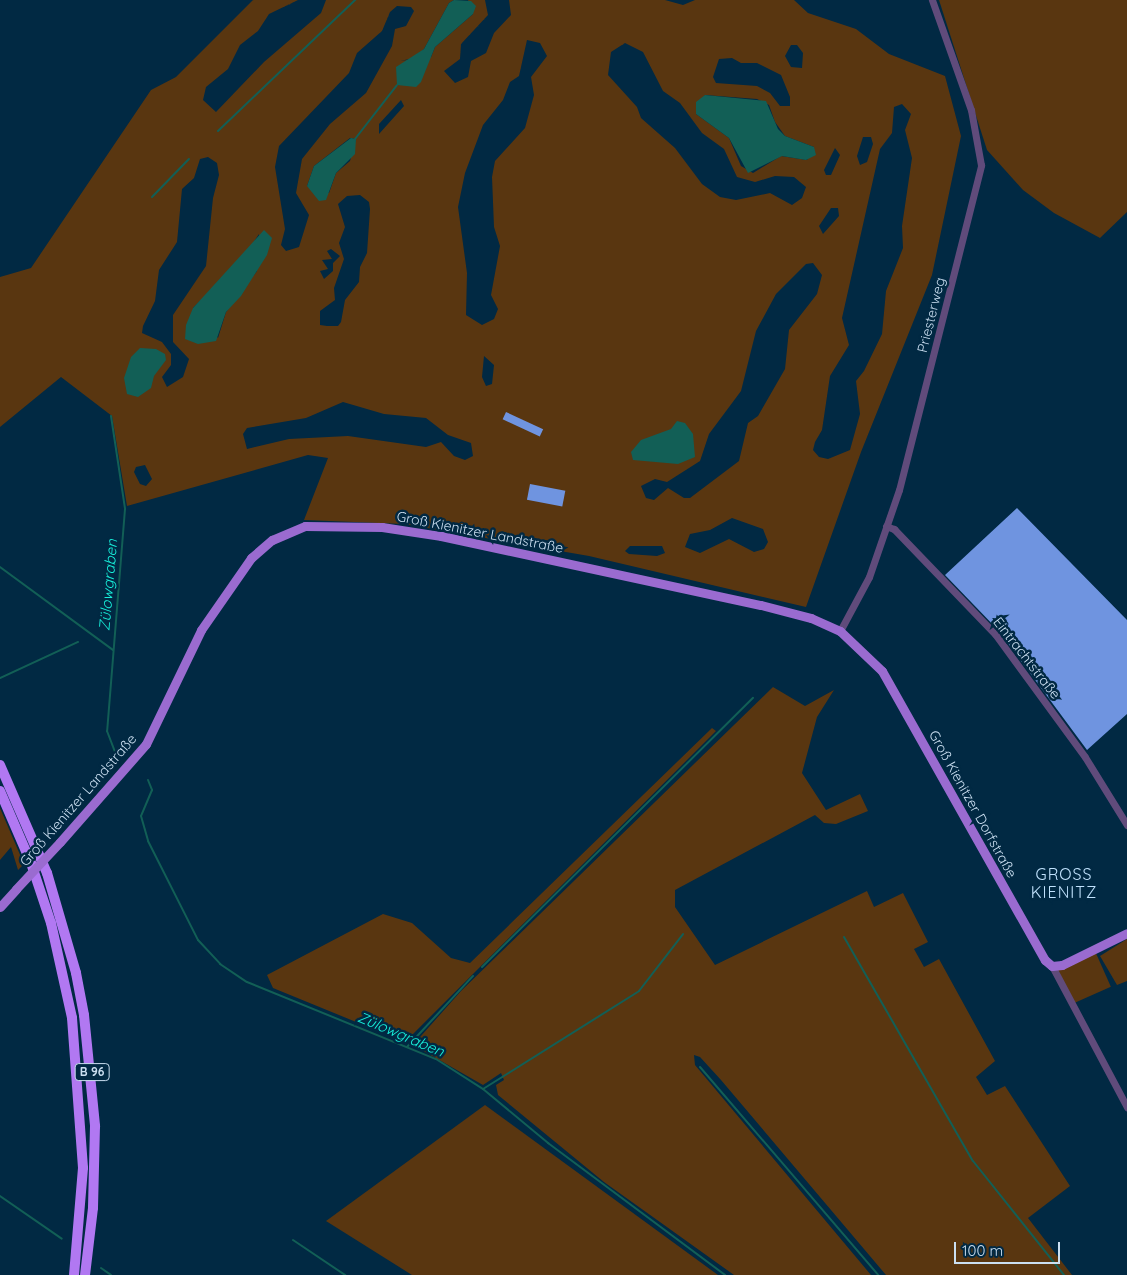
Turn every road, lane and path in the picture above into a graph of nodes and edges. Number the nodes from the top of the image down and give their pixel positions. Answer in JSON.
{"nodes":[{"id":1,"x":932,"y":0,"type":"edge"},
{"id":2,"x":886,"y":526,"type":"junction"},
{"id":3,"x":811,"y":618,"type":"joint"},
{"id":4,"x":840,"y":631,"type":"junction"},
{"id":5,"x":0,"y":765,"type":"edge"},
{"id":6,"x":0,"y":791,"type":"edge"},
{"id":7,"x":1127,"y":825,"type":"edge"},
{"id":8,"x":0,"y":907,"type":"edge"},
{"id":9,"x":1127,"y":933,"type":"edge"},
{"id":10,"x":1052,"y":966,"type":"junction"},
{"id":11,"x":1127,"y":1107,"type":"edge"},
{"id":12,"x":74,"y":1275,"type":"edge"},
{"id":13,"x":85,"y":1275,"type":"edge"}],
"edges":[{"from":1,"to":2,"type":"street","name":"Priesterweg"},
{"from":2,"to":4,"type":"street","name":"Priesterweg"},
{"from":2,"to":7,"type":"street","name":"Eintrachtstraße"},
{"from":3,"to":4,"type":"main road","name":"Groß Kienitzer Dorfstraße"},
{"from":3,"to":8,"type":"main road","name":"Groß Kienitzer Landstraße","bridge":true},
{"from":4,"to":10,"type":"main road","name":"Groß Kienitzer Dorfstraße"},
{"from":5,"to":13,"type":"highway","number":"B 96"},
{"from":6,"to":12,"type":"highway","number":"B 96"},
{"from":9,"to":10,"type":"main road"},
{"from":10,"to":11,"type":"street","name":"Groß Kienitzer Dorfstraße"}]}
